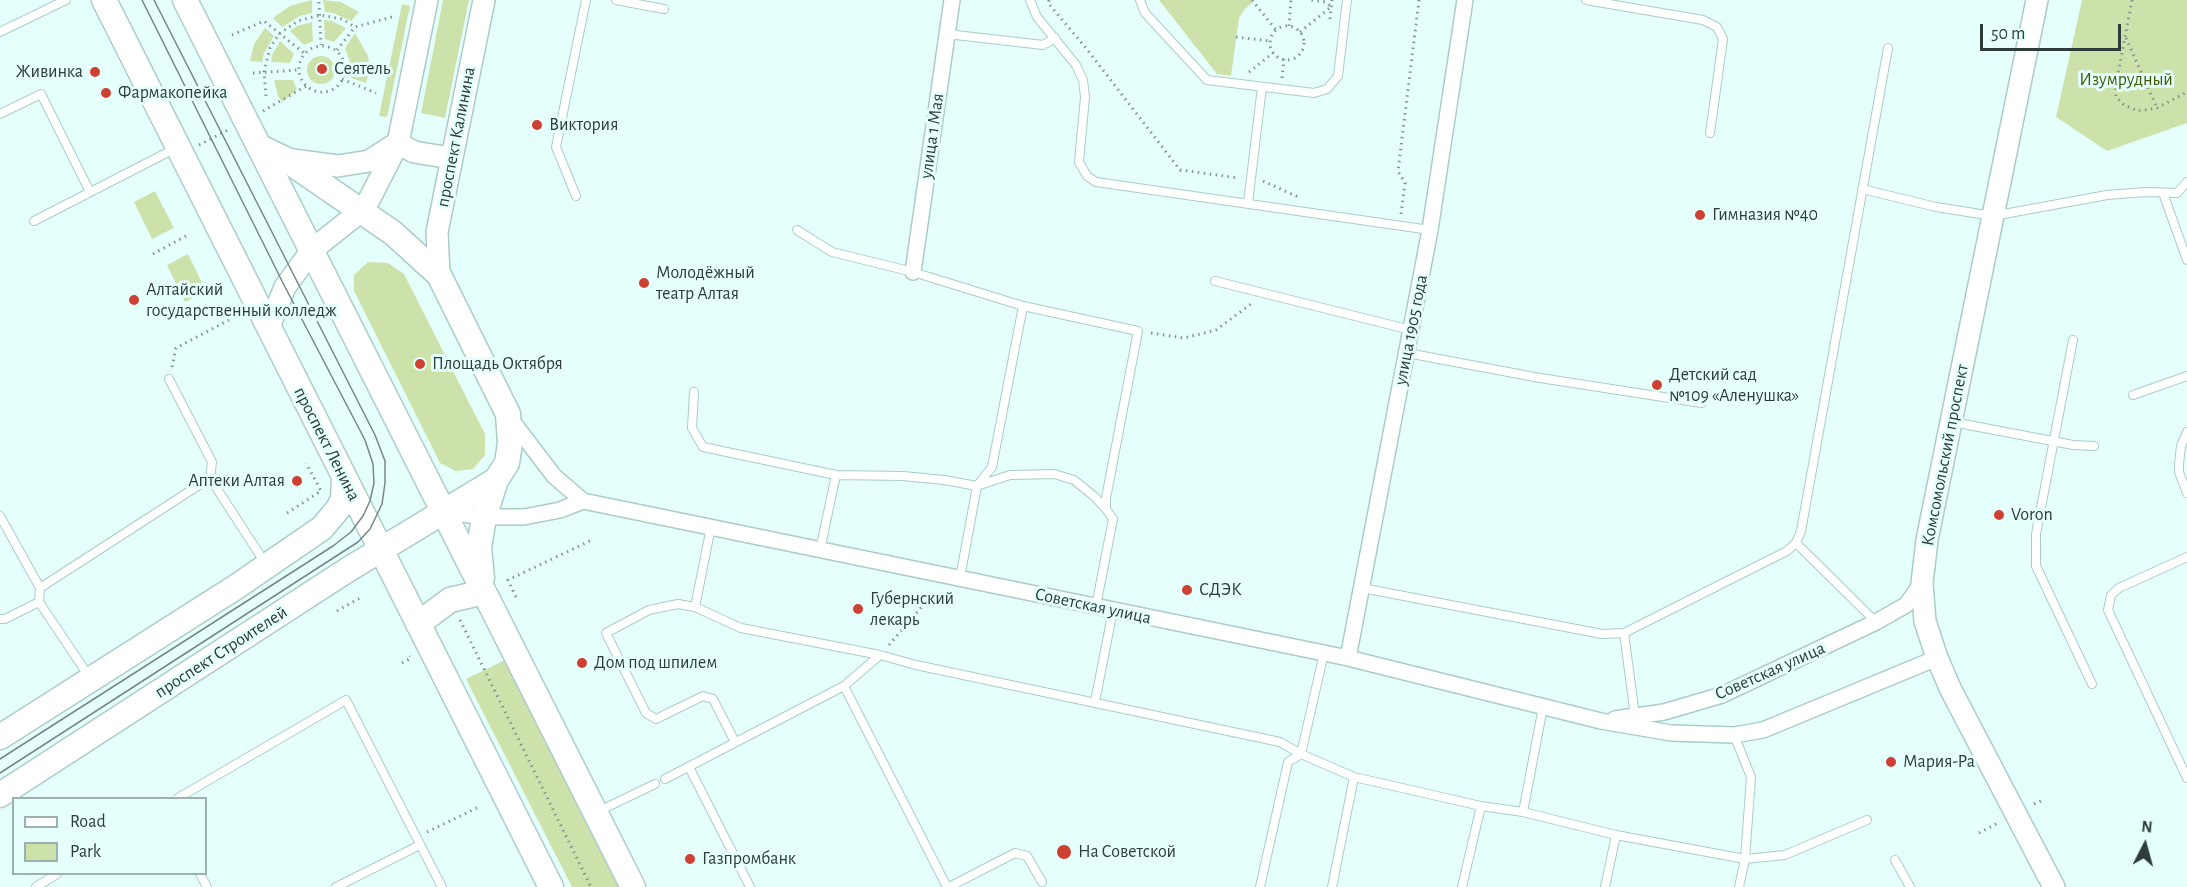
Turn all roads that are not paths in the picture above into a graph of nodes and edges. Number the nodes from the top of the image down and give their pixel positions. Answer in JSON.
{"nodes":[{"id":1,"x":66,"y":0,"type":"edge"},
{"id":2,"x":104,"y":0,"type":"edge"},
{"id":3,"x":185,"y":0,"type":"edge"},
{"id":4,"x":427,"y":0,"type":"edge"},
{"id":5,"x":484,"y":0,"type":"edge"},
{"id":6,"x":586,"y":0,"type":"edge"},
{"id":7,"x":616,"y":0,"type":"edge"},
{"id":8,"x":952,"y":0,"type":"edge"},
{"id":9,"x":1030,"y":0,"type":"edge"},
{"id":10,"x":1140,"y":0,"type":"edge"},
{"id":11,"x":1347,"y":0,"type":"edge"},
{"id":12,"x":1465,"y":0,"type":"edge"},
{"id":13,"x":1586,"y":0,"type":"edge"},
{"id":14,"x":2037,"y":0,"type":"edge"},
{"id":15,"x":664,"y":9,"type":"dead end"},
{"id":16,"x":0,"y":32,"type":"edge"},
{"id":17,"x":947,"y":34,"type":"junction"},
{"id":18,"x":1055,"y":38,"type":"junction"},
{"id":19,"x":1888,"y":48,"type":"dead end"},
{"id":20,"x":1262,"y":87,"type":"junction"},
{"id":21,"x":0,"y":114,"type":"edge"},
{"id":22,"x":1710,"y":133,"type":"dead end"},
{"id":23,"x":398,"y":143,"type":"junction"},
{"id":24,"x":260,"y":147,"type":"junction"},
{"id":25,"x":179,"y":151,"type":"junction"},
{"id":26,"x":451,"y":158,"type":"junction"},
{"id":27,"x":285,"y":159,"type":"junction"},
{"id":28,"x":2187,"y":182,"type":"edge"},
{"id":29,"x":1862,"y":189,"type":"junction"},
{"id":30,"x":90,"y":192,"type":"junction"},
{"id":31,"x":2163,"y":193,"type":"junction"},
{"id":32,"x":2177,"y":193,"type":"junction"},
{"id":33,"x":576,"y":196,"type":"dead end"},
{"id":34,"x":2187,"y":196,"type":"edge"},
{"id":35,"x":1248,"y":203,"type":"junction"},
{"id":36,"x":361,"y":211,"type":"junction"},
{"id":37,"x":1993,"y":216,"type":"junction"},
{"id":38,"x":34,"y":221,"type":"dead end"},
{"id":39,"x":797,"y":230,"type":"dead end"},
{"id":40,"x":1430,"y":230,"type":"junction"},
{"id":41,"x":312,"y":250,"type":"junction"},
{"id":42,"x":2187,"y":260,"type":"edge"},
{"id":43,"x":913,"y":272,"type":"junction"},
{"id":44,"x":439,"y":275,"type":"junction"},
{"id":45,"x":1215,"y":282,"type":"dead end"},
{"id":46,"x":1023,"y":306,"type":"junction"},
{"id":47,"x":269,"y":327,"type":"junction"},
{"id":48,"x":1412,"y":330,"type":"junction"},
{"id":49,"x":2073,"y":340,"type":"dead end"},
{"id":50,"x":1407,"y":353,"type":"junction"},
{"id":51,"x":2187,"y":376,"type":"edge"},
{"id":52,"x":169,"y":379,"type":"road end"},
{"id":53,"x":694,"y":392,"type":"dead end"},
{"id":54,"x":2133,"y":395,"type":"dead end"},
{"id":55,"x":1702,"y":403,"type":"dead end"},
{"id":56,"x":508,"y":414,"type":"junction"},
{"id":57,"x":1951,"y":422,"type":"junction"},
{"id":58,"x":2187,"y":432,"type":"edge"},
{"id":59,"x":2054,"y":441,"type":"junction"},
{"id":60,"x":2094,"y":446,"type":"dead end"},
{"id":61,"x":836,"y":476,"type":"junction"},
{"id":62,"x":210,"y":478,"type":"junction"},
{"id":63,"x":344,"y":479,"type":"junction"},
{"id":64,"x":496,"y":480,"type":"junction"},
{"id":65,"x":977,"y":486,"type":"junction"},
{"id":66,"x":2187,"y":493,"type":"edge"},
{"id":67,"x":583,"y":501,"type":"junction"},
{"id":68,"x":1106,"y":509,"type":"junction"},
{"id":69,"x":443,"y":511,"type":"junction"},
{"id":70,"x":0,"y":516,"type":"edge"},
{"id":71,"x":484,"y":517,"type":"junction"},
{"id":72,"x":711,"y":527,"type":"junction"},
{"id":73,"x":1796,"y":543,"type":"junction"},
{"id":74,"x":820,"y":550,"type":"junction"},
{"id":75,"x":381,"y":551,"type":"junction"},
{"id":76,"x":2187,"y":557,"type":"edge"},
{"id":77,"x":267,"y":566,"type":"junction"},
{"id":78,"x":960,"y":578,"type":"junction"},
{"id":79,"x":1922,"y":583,"type":"junction"},
{"id":80,"x":40,"y":588,"type":"junction"},
{"id":81,"x":1362,"y":588,"type":"junction"},
{"id":82,"x":483,"y":592,"type":"junction"},
{"id":83,"x":39,"y":602,"type":"junction"},
{"id":84,"x":1096,"y":606,"type":"junction"},
{"id":85,"x":695,"y":608,"type":"junction"},
{"id":86,"x":1113,"y":610,"type":"junction"},
{"id":87,"x":0,"y":619,"type":"edge"},
{"id":88,"x":1876,"y":622,"type":"junction"},
{"id":89,"x":418,"y":624,"type":"junction"},
{"id":90,"x":1624,"y":633,"type":"junction"},
{"id":91,"x":1324,"y":653,"type":"junction"},
{"id":92,"x":880,"y":655,"type":"junction"},
{"id":93,"x":1348,"y":658,"type":"junction"},
{"id":94,"x":1937,"y":658,"type":"junction"},
{"id":95,"x":91,"y":679,"type":"junction"},
{"id":96,"x":2092,"y":684,"type":"dead end"},
{"id":97,"x":844,"y":686,"type":"junction"},
{"id":98,"x":1095,"y":702,"type":"junction"},
{"id":99,"x":1543,"y":707,"type":"junction"},
{"id":100,"x":1635,"y":716,"type":"junction"},
{"id":101,"x":1601,"y":721,"type":"junction"},
{"id":102,"x":1734,"y":735,"type":"junction"},
{"id":103,"x":0,"y":737,"type":"edge"},
{"id":104,"x":735,"y":742,"type":"junction"},
{"id":105,"x":1301,"y":754,"type":"junction"},
{"id":106,"x":689,"y":767,"type":"junction"},
{"id":107,"x":1354,"y":777,"type":"junction"},
{"id":108,"x":2187,"y":778,"type":"edge"},
{"id":109,"x":665,"y":779,"type":"dead end"},
{"id":110,"x":655,"y":784,"type":"dead end"},
{"id":111,"x":0,"y":795,"type":"edge"},
{"id":112,"x":180,"y":797,"type":"edge"},
{"id":113,"x":1481,"y":806,"type":"junction"},
{"id":114,"x":1523,"y":812,"type":"junction"},
{"id":115,"x":595,"y":813,"type":"junction"},
{"id":116,"x":1867,"y":820,"type":"dead end"},
{"id":117,"x":1616,"y":835,"type":"junction"},
{"id":118,"x":418,"y":841,"type":"junction"},
{"id":119,"x":1745,"y":858,"type":"junction"},
{"id":120,"x":1895,"y":860,"type":"dead end"},
{"id":121,"x":54,"y":875,"type":"edge"},
{"id":122,"x":1042,"y":882,"type":"dead end"},
{"id":123,"x":36,"y":887,"type":"edge"},
{"id":124,"x":336,"y":887,"type":"edge"},
{"id":125,"x":442,"y":887,"type":"edge"},
{"id":126,"x":551,"y":887,"type":"edge"},
{"id":127,"x":633,"y":887,"type":"edge"},
{"id":128,"x":750,"y":887,"type":"edge"},
{"id":129,"x":948,"y":887,"type":"edge"},
{"id":130,"x":1260,"y":887,"type":"edge"},
{"id":131,"x":1332,"y":887,"type":"edge"},
{"id":132,"x":1462,"y":887,"type":"edge"},
{"id":133,"x":1605,"y":887,"type":"edge"},
{"id":134,"x":1740,"y":887,"type":"edge"},
{"id":135,"x":1910,"y":887,"type":"edge"},
{"id":136,"x":2054,"y":887,"type":"edge"}],
"edges":[{"from":1,"to":16,"type":"lane"},
{"from":2,"to":25,"type":"main road","name":"проспект Ленина"},
{"from":3,"to":24,"type":"main road"},
{"from":4,"to":23,"type":"main road"},
{"from":5,"to":26,"type":"main road","name":"проспект Калинина"},
{"from":6,"to":33,"type":"lane"},
{"from":7,"to":15,"type":"lane"},
{"from":8,"to":17,"type":"street","name":"улица 1 Мая"},
{"from":9,"to":18,"type":"lane"},
{"from":10,"to":20,"type":"lane"},
{"from":11,"to":20,"type":"lane"},
{"from":12,"to":40,"type":"street","name":"улица 1905 года"},
{"from":13,"to":22,"type":"lane"},
{"from":14,"to":37,"type":"main road","name":"Комсомольский проспект"},
{"from":17,"to":18,"type":"lane"},
{"from":17,"to":43,"type":"street","name":"улица 1 Мая"},
{"from":18,"to":35,"type":"lane"},
{"from":19,"to":29,"type":"lane"},
{"from":20,"to":35,"type":"lane"},
{"from":21,"to":30,"type":"lane"},
{"from":23,"to":26,"type":"main road"},
{"from":23,"to":27,"type":"main road"},
{"from":23,"to":36,"type":"main road"},
{"from":24,"to":27,"type":"main road"},
{"from":24,"to":41,"type":"main road"},
{"from":25,"to":30,"type":"lane"},
{"from":25,"to":47,"type":"main road","name":"проспект Ленина"},
{"from":26,"to":44,"type":"main road","name":"проспект Калинина"},
{"from":27,"to":36,"type":"main road"},
{"from":28,"to":32,"type":"lane"},
{"from":29,"to":37,"type":"lane"},
{"from":29,"to":73,"type":"lane"},
{"from":30,"to":38,"type":"lane"},
{"from":31,"to":32,"type":"lane"},
{"from":31,"to":37,"type":"lane"},
{"from":31,"to":42,"type":"lane"},
{"from":32,"to":34,"type":"lane"},
{"from":35,"to":40,"type":"lane"},
{"from":36,"to":41,"type":"main road"},
{"from":36,"to":44,"type":"main road"},
{"from":37,"to":57,"type":"main road","name":"Комсомольский проспект"},
{"from":39,"to":43,"type":"lane"},
{"from":40,"to":48,"type":"street","name":"улица 1905 года"},
{"from":41,"to":47,"type":"main road"},
{"from":41,"to":69,"type":"main road"},
{"from":43,"to":46,"type":"lane"},
{"from":44,"to":56,"type":"main road"},
{"from":45,"to":48,"type":"lane"},
{"from":46,"to":65,"type":"lane"},
{"from":46,"to":68,"type":"lane"},
{"from":47,"to":63,"type":"main road","name":"проспект Ленина"},
{"from":48,"to":50,"type":"street","name":"улица 1905 года"},
{"from":49,"to":59,"type":"lane"},
{"from":50,"to":55,"type":"lane"},
{"from":50,"to":81,"type":"street","name":"улица 1905 года"},
{"from":51,"to":54,"type":"lane"},
{"from":52,"to":62,"type":"lane"},
{"from":53,"to":61,"type":"lane"},
{"from":56,"to":64,"type":"main road"},
{"from":56,"to":67,"type":"street"},
{"from":57,"to":59,"type":"lane"},
{"from":57,"to":79,"type":"main road","name":"Комсомольский проспект"},
{"from":58,"to":66,"type":"lane"},
{"from":59,"to":60,"type":"lane"},
{"from":59,"to":96,"type":"lane"},
{"from":61,"to":65,"type":"lane"},
{"from":61,"to":74,"type":"lane"},
{"from":62,"to":77,"type":"lane"},
{"from":62,"to":80,"type":"lane"},
{"from":63,"to":75,"type":"main road","name":"проспект Ленина"},
{"from":63,"to":77,"type":"main road"},
{"from":64,"to":69,"type":"main road"},
{"from":64,"to":71,"type":"main road"},
{"from":65,"to":68,"type":"lane"},
{"from":65,"to":78,"type":"lane"},
{"from":67,"to":71,"type":"street"},
{"from":67,"to":72,"type":"street","name":"Советская улица"},
{"from":68,"to":84,"type":"lane"},
{"from":69,"to":71,"type":"street"},
{"from":69,"to":75,"type":"main road","name":"проспект Строителей"},
{"from":69,"to":82,"type":"main road"},
{"from":70,"to":80,"type":"lane"},
{"from":71,"to":82,"type":"main road"},
{"from":72,"to":74,"type":"street","name":"Советская улица"},
{"from":72,"to":85,"type":"lane"},
{"from":73,"to":88,"type":"lane"},
{"from":73,"to":90,"type":"lane"},
{"from":74,"to":78,"type":"street","name":"Советская улица"},
{"from":75,"to":89,"type":"main road","name":"проспект Ленина"},
{"from":75,"to":111,"type":"main road","name":"проспект Строителей"},
{"from":76,"to":108,"type":"lane"},
{"from":77,"to":95,"type":"main road"},
{"from":78,"to":84,"type":"street","name":"Советская улица"},
{"from":79,"to":88,"type":"street","name":"Советская улица"},
{"from":79,"to":94,"type":"main road","name":"Комсомольский проспект"},
{"from":80,"to":83,"type":"lane"},
{"from":81,"to":90,"type":"lane"},
{"from":81,"to":93,"type":"street","name":"улица 1905 года"},
{"from":82,"to":89,"type":"main road"},
{"from":82,"to":115,"type":"main road"},
{"from":83,"to":87,"type":"lane"},
{"from":83,"to":95,"type":"lane"},
{"from":84,"to":86,"type":"street","name":"Советская улица"},
{"from":85,"to":92,"type":"lane"},
{"from":85,"to":104,"type":"lane"},
{"from":86,"to":91,"type":"street","name":"Советская улица"},
{"from":86,"to":98,"type":"lane"},
{"from":88,"to":100,"type":"street","name":"Советская улица"},
{"from":89,"to":126,"type":"main road","name":"проспект Ленина"},
{"from":90,"to":100,"type":"lane"},
{"from":91,"to":93,"type":"street","name":"Советская улица"},
{"from":91,"to":105,"type":"lane"},
{"from":92,"to":97,"type":"lane"},
{"from":92,"to":98,"type":"lane"},
{"from":93,"to":99,"type":"street","name":"Советская улица"},
{"from":94,"to":102,"type":"street","name":"Советская улица"},
{"from":94,"to":136,"type":"main road","name":"Комсомольский проспект"},
{"from":95,"to":103,"type":"main road"},
{"from":97,"to":104,"type":"lane"},
{"from":97,"to":129,"type":"lane"},
{"from":98,"to":105,"type":"lane"},
{"from":99,"to":101,"type":"street","name":"Советская улица"},
{"from":99,"to":114,"type":"lane"},
{"from":100,"to":101,"type":"street","name":"Советская улица"},
{"from":101,"to":102,"type":"street","name":"Советская улица"},
{"from":102,"to":119,"type":"lane"},
{"from":104,"to":106,"type":"lane"},
{"from":105,"to":107,"type":"lane"},
{"from":105,"to":130,"type":"lane"},
{"from":106,"to":109,"type":"lane"},
{"from":106,"to":128,"type":"lane"},
{"from":107,"to":113,"type":"lane"},
{"from":107,"to":131,"type":"lane"},
{"from":110,"to":115,"type":"lane"},
{"from":112,"to":118,"type":"lane"},
{"from":113,"to":114,"type":"lane"},
{"from":113,"to":132,"type":"lane"},
{"from":114,"to":117,"type":"lane"},
{"from":115,"to":127,"type":"main road"},
{"from":116,"to":119,"type":"lane"},
{"from":117,"to":119,"type":"lane"},
{"from":117,"to":133,"type":"lane"},
{"from":118,"to":124,"type":"lane"},
{"from":118,"to":125,"type":"lane"},
{"from":119,"to":134,"type":"lane"},
{"from":120,"to":135,"type":"lane"},
{"from":121,"to":123,"type":"lane"},
{"from":122,"to":129,"type":"lane"}]}
